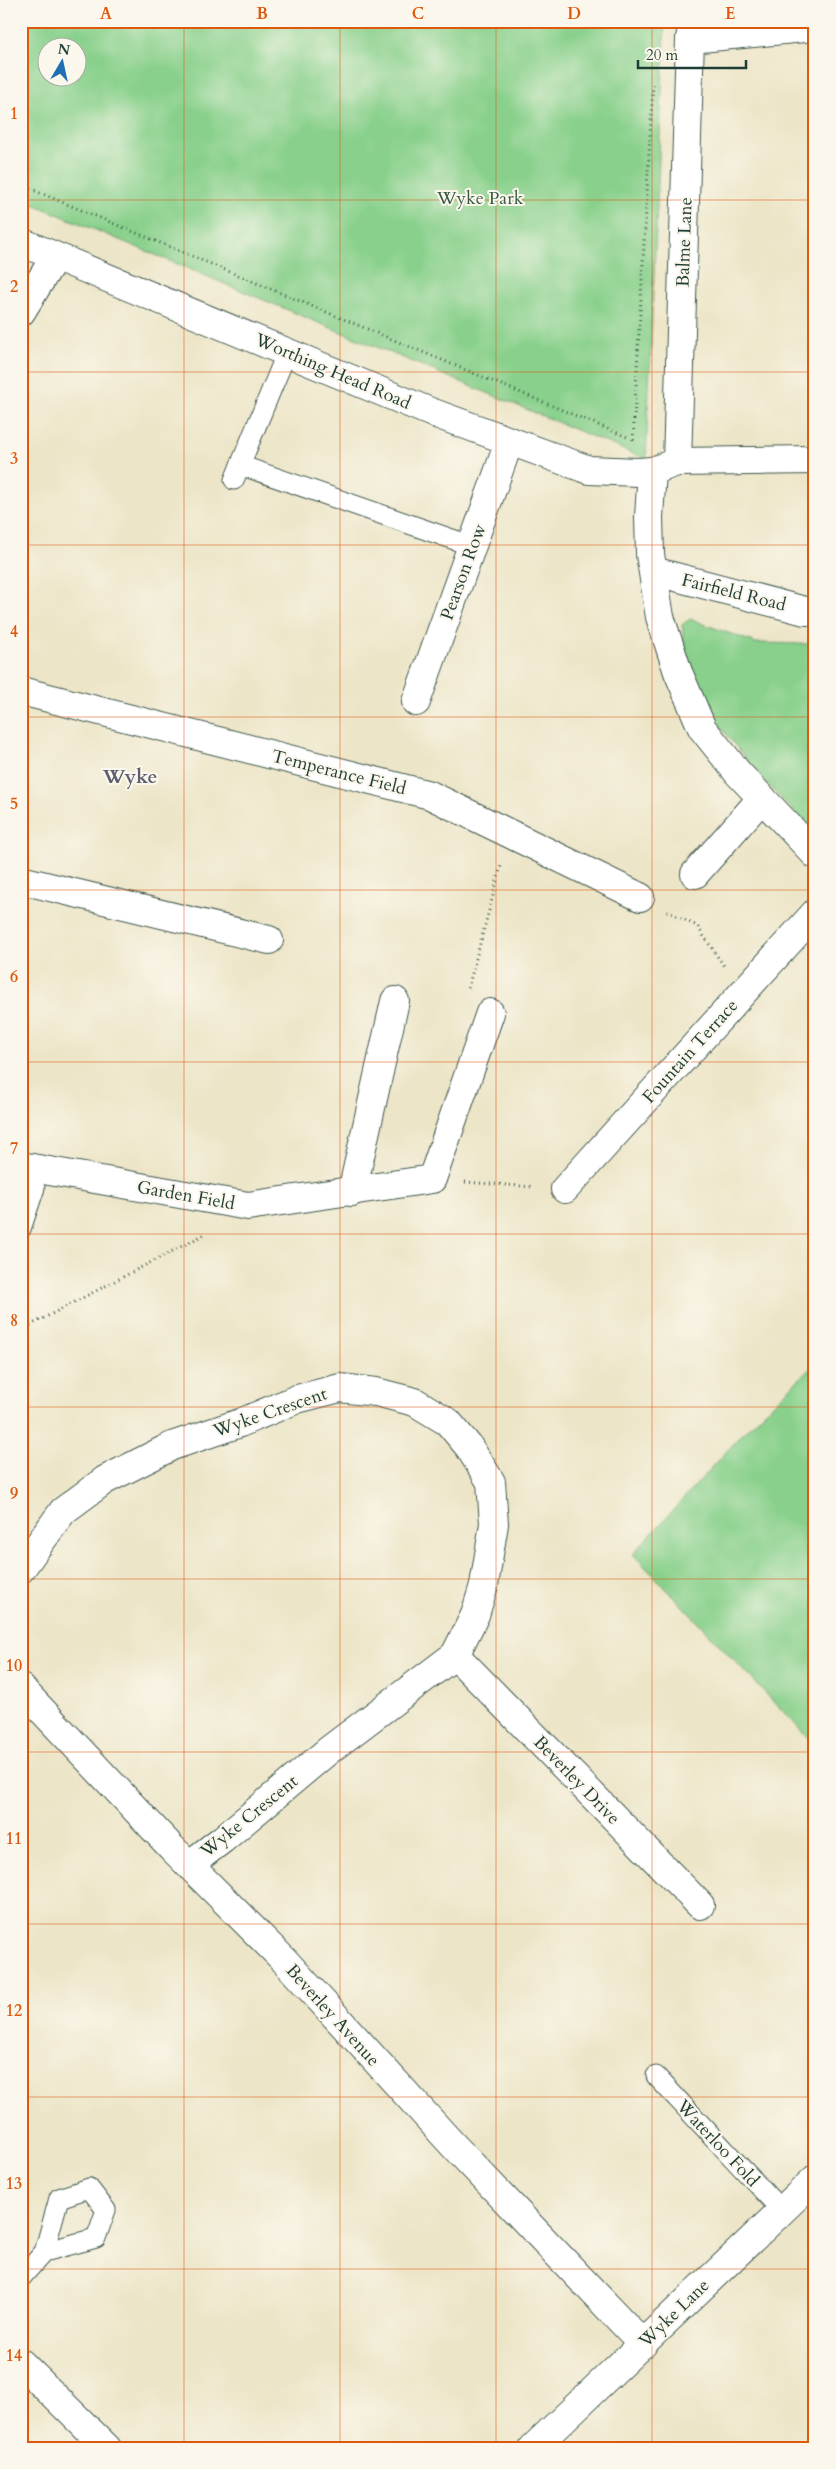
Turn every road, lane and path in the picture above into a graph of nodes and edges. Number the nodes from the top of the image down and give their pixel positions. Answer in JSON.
{"nodes":[{"id":1,"x":815,"y":27,"type":"edge"},
{"id":2,"x":692,"y":30,"type":"edge"},
{"id":3,"x":654,"y":81,"type":"dead end"},
{"id":4,"x":21,"y":185,"type":"edge"},
{"id":5,"x":21,"y":242,"type":"edge"},
{"id":6,"x":56,"y":257,"type":"junction"},
{"id":7,"x":21,"y":312,"type":"edge"},
{"id":8,"x":287,"y":352,"type":"junction"},
{"id":9,"x":509,"y":442,"type":"junction"},
{"id":10,"x":815,"y":460,"type":"edge"},
{"id":11,"x":665,"y":466,"type":"junction"},
{"id":12,"x":472,"y":546,"type":"junction"},
{"id":13,"x":653,"y":571,"type":"junction"},
{"id":14,"x":815,"y":610,"type":"edge"},
{"id":15,"x":21,"y":691,"type":"edge"},
{"id":16,"x":416,"y":702,"type":"dead end"},
{"id":17,"x":762,"y":798,"type":"junction"},
{"id":18,"x":510,"y":834,"type":"junction"},
{"id":19,"x":815,"y":854,"type":"edge"},
{"id":20,"x":695,"y":874,"type":"dead end"},
{"id":21,"x":21,"y":880,"type":"edge"},
{"id":22,"x":640,"y":897,"type":"joint"},
{"id":23,"x":815,"y":913,"type":"edge"},
{"id":24,"x":269,"y":940,"type":"dead end"},
{"id":25,"x":742,"y":993,"type":"junction"},
{"id":26,"x":395,"y":1001,"type":"dead end"},
{"id":27,"x":490,"y":1013,"type":"joint"},
{"id":28,"x":28,"y":1177,"type":"edge"},
{"id":29,"x":432,"y":1180,"type":"junction"},
{"id":30,"x":564,"y":1189,"type":"joint"},
{"id":31,"x":352,"y":1192,"type":"junction"},
{"id":32,"x":255,"y":1205,"type":"junction"},
{"id":33,"x":21,"y":1229,"type":"edge"},
{"id":34,"x":21,"y":1330,"type":"edge"},
{"id":35,"x":21,"y":1569,"type":"edge"},
{"id":36,"x":455,"y":1655,"type":"junction"},
{"id":37,"x":21,"y":1688,"type":"edge"},
{"id":38,"x":189,"y":1865,"type":"junction"},
{"id":39,"x":700,"y":1905,"type":"dead end"},
{"id":40,"x":656,"y":2076,"type":"dead end"},
{"id":41,"x":815,"y":2179,"type":"edge"},
{"id":42,"x":781,"y":2210,"type":"junction"},
{"id":43,"x":44,"y":2252,"type":"dead end"},
{"id":44,"x":21,"y":2278,"type":"edge"},
{"id":45,"x":643,"y":2344,"type":"junction"},
{"id":46,"x":21,"y":2363,"type":"edge"},
{"id":47,"x":107,"y":2448,"type":"edge"},
{"id":48,"x":533,"y":2448,"type":"edge"}],
"edges":[{"from":1,"to":2,"type":"street"},
{"from":2,"to":11,"type":"street","name":"Balme Lane"},
{"from":3,"to":4,"type":"path"},
{"from":5,"to":6,"type":"street","name":"Worthing Head Road"},
{"from":6,"to":7,"type":"street"},
{"from":6,"to":8,"type":"street","name":"Worthing Head Road"},
{"from":8,"to":9,"type":"street","name":"Worthing Head Road"},
{"from":8,"to":12,"type":"lane"},
{"from":9,"to":11,"type":"street","name":"Worthing Head Road"},
{"from":9,"to":12,"type":"street","name":"Pearson Row"},
{"from":10,"to":11,"type":"street","name":"Worthing Head Road"},
{"from":11,"to":13,"type":"street"},
{"from":12,"to":16,"type":"street","name":"Pearson Row"},
{"from":13,"to":14,"type":"street","name":"Fairfield Road"},
{"from":13,"to":17,"type":"street"},
{"from":15,"to":18,"type":"street","name":"Temperance Field"},
{"from":17,"to":19,"type":"street"},
{"from":17,"to":20,"type":"street"},
{"from":18,"to":22,"type":"street","name":"Temperance Field"},
{"from":18,"to":27,"type":"path"},
{"from":21,"to":24,"type":"street"},
{"from":22,"to":25,"type":"path"},
{"from":23,"to":25,"type":"street","name":"Fountain Terrace"},
{"from":25,"to":30,"type":"street","name":"Fountain Terrace"},
{"from":26,"to":31,"type":"street"},
{"from":27,"to":29,"type":"street"},
{"from":28,"to":32,"type":"street","name":"Garden Field"},
{"from":28,"to":33,"type":"lane"},
{"from":29,"to":30,"type":"path"},
{"from":29,"to":31,"type":"street","name":"Garden Field"},
{"from":31,"to":32,"type":"street","name":"Garden Field"},
{"from":32,"to":34,"type":"path"},
{"from":35,"to":36,"type":"street","name":"Wyke Crescent"},
{"from":36,"to":38,"type":"street","name":"Wyke Crescent"},
{"from":36,"to":39,"type":"street","name":"Beverley Drive"},
{"from":37,"to":38,"type":"street","name":"Beverley Avenue"},
{"from":38,"to":45,"type":"street","name":"Beverley Avenue"},
{"from":40,"to":42,"type":"lane","name":"Waterloo Fold"},
{"from":41,"to":42,"type":"street","name":"Wyke Lane"},
{"from":42,"to":45,"type":"street","name":"Wyke Lane"},
{"from":43,"to":44,"type":"lane"},
{"from":45,"to":48,"type":"street","name":"Wyke Lane"},
{"from":46,"to":47,"type":"street"}]}
